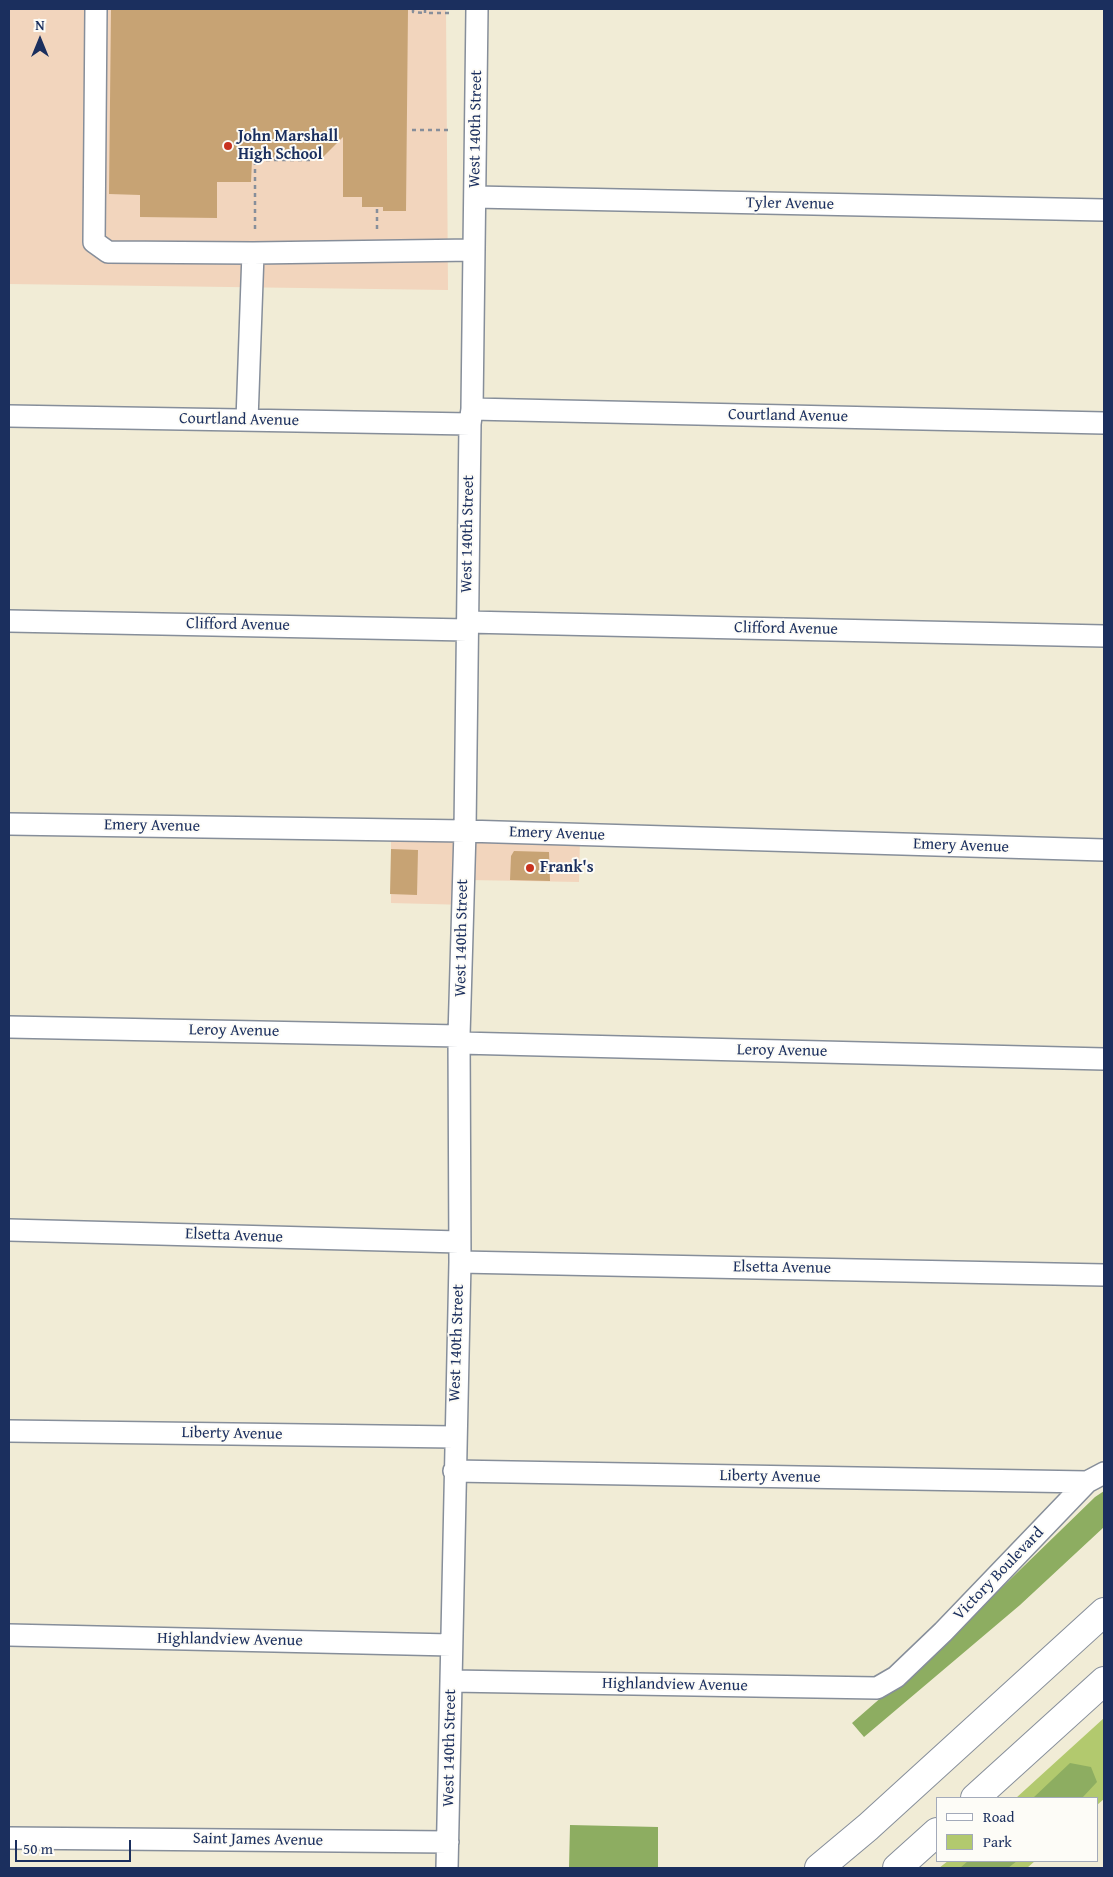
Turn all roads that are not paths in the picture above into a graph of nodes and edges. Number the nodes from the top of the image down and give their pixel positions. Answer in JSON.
{"nodes":[{"id":1,"x":96,"y":9,"type":"edge"},
{"id":2,"x":477,"y":9,"type":"edge"},
{"id":3,"x":475,"y":197,"type":"junction"},
{"id":4,"x":1104,"y":210,"type":"edge"},
{"id":5,"x":474,"y":250,"type":"junction"},
{"id":6,"x":253,"y":253,"type":"junction"},
{"id":7,"x":9,"y":416,"type":"edge"},
{"id":8,"x":471,"y":416,"type":"junction"},
{"id":9,"x":247,"y":420,"type":"junction"},
{"id":10,"x":1104,"y":423,"type":"edge"},
{"id":11,"x":9,"y":621,"type":"edge"},
{"id":12,"x":467,"y":626,"type":"junction"},
{"id":13,"x":1104,"y":636,"type":"edge"},
{"id":14,"x":9,"y":824,"type":"edge"},
{"id":15,"x":465,"y":831,"type":"junction"},
{"id":16,"x":1104,"y":850,"type":"edge"},
{"id":17,"x":9,"y":1027,"type":"edge"},
{"id":18,"x":460,"y":1040,"type":"junction"},
{"id":19,"x":1104,"y":1059,"type":"edge"},
{"id":20,"x":9,"y":1230,"type":"edge"},
{"id":21,"x":460,"y":1252,"type":"junction"},
{"id":22,"x":1104,"y":1274,"type":"edge"},
{"id":23,"x":9,"y":1431,"type":"edge"},
{"id":24,"x":454,"y":1437,"type":"junction"},
{"id":25,"x":454,"y":1472,"type":"junction"},
{"id":26,"x":1095,"y":1478,"type":"edge"},
{"id":27,"x":1104,"y":1612,"type":"edge"},
{"id":28,"x":9,"y":1634,"type":"edge"},
{"id":29,"x":452,"y":1645,"type":"junction"},
{"id":30,"x":896,"y":1677,"type":"joint"},
{"id":31,"x":452,"y":1681,"type":"junction"},
{"id":32,"x":1104,"y":1681,"type":"edge"},
{"id":33,"x":975,"y":1797,"type":"edge"},
{"id":34,"x":936,"y":1833,"type":"edge"},
{"id":35,"x":9,"y":1838,"type":"edge"},
{"id":36,"x":448,"y":1842,"type":"junction"},
{"id":37,"x":447,"y":1868,"type":"edge"},
{"id":38,"x":819,"y":1868,"type":"edge"},
{"id":39,"x":897,"y":1868,"type":"edge"}],
"edges":[{"from":1,"to":6,"type":"street"},
{"from":2,"to":3,"type":"street","name":"West 140th Street"},
{"from":3,"to":4,"type":"street","name":"Tyler Avenue"},
{"from":3,"to":5,"type":"street","name":"West 140th Street"},
{"from":5,"to":6,"type":"street"},
{"from":5,"to":8,"type":"street","name":"West 140th Street"},
{"from":6,"to":9,"type":"street"},
{"from":7,"to":9,"type":"street","name":"Courtland Avenue"},
{"from":8,"to":9,"type":"street","name":"Courtland Avenue"},
{"from":8,"to":10,"type":"street","name":"Courtland Avenue"},
{"from":8,"to":12,"type":"street","name":"West 140th Street"},
{"from":11,"to":12,"type":"street","name":"Clifford Avenue"},
{"from":12,"to":13,"type":"street","name":"Clifford Avenue"},
{"from":12,"to":15,"type":"street","name":"West 140th Street"},
{"from":14,"to":15,"type":"street","name":"Emery Avenue"},
{"from":15,"to":16,"type":"street","name":"Emery Avenue"},
{"from":15,"to":18,"type":"street","name":"West 140th Street"},
{"from":17,"to":18,"type":"street","name":"Leroy Avenue"},
{"from":18,"to":19,"type":"street","name":"Leroy Avenue"},
{"from":18,"to":21,"type":"street","name":"West 140th Street"},
{"from":20,"to":21,"type":"street","name":"Elsetta Avenue"},
{"from":21,"to":22,"type":"street","name":"Elsetta Avenue"},
{"from":21,"to":24,"type":"street","name":"West 140th Street"},
{"from":23,"to":24,"type":"street","name":"Liberty Avenue"},
{"from":24,"to":25,"type":"street","name":"West 140th Street"},
{"from":25,"to":26,"type":"street","name":"Liberty Avenue"},
{"from":25,"to":29,"type":"street","name":"West 140th Street"},
{"from":26,"to":30,"type":"street","name":"Victory Boulevard"},
{"from":27,"to":38,"type":"highway"},
{"from":28,"to":29,"type":"street","name":"Highlandview Avenue"},
{"from":29,"to":31,"type":"street","name":"West 140th Street"},
{"from":30,"to":31,"type":"street","name":"Highlandview Avenue"},
{"from":31,"to":36,"type":"street","name":"West 140th Street"},
{"from":32,"to":33,"type":"highway"},
{"from":34,"to":39,"type":"highway"},
{"from":35,"to":36,"type":"street","name":"Saint James Avenue"},
{"from":36,"to":37,"type":"street","name":"West 140th Street"}]}
